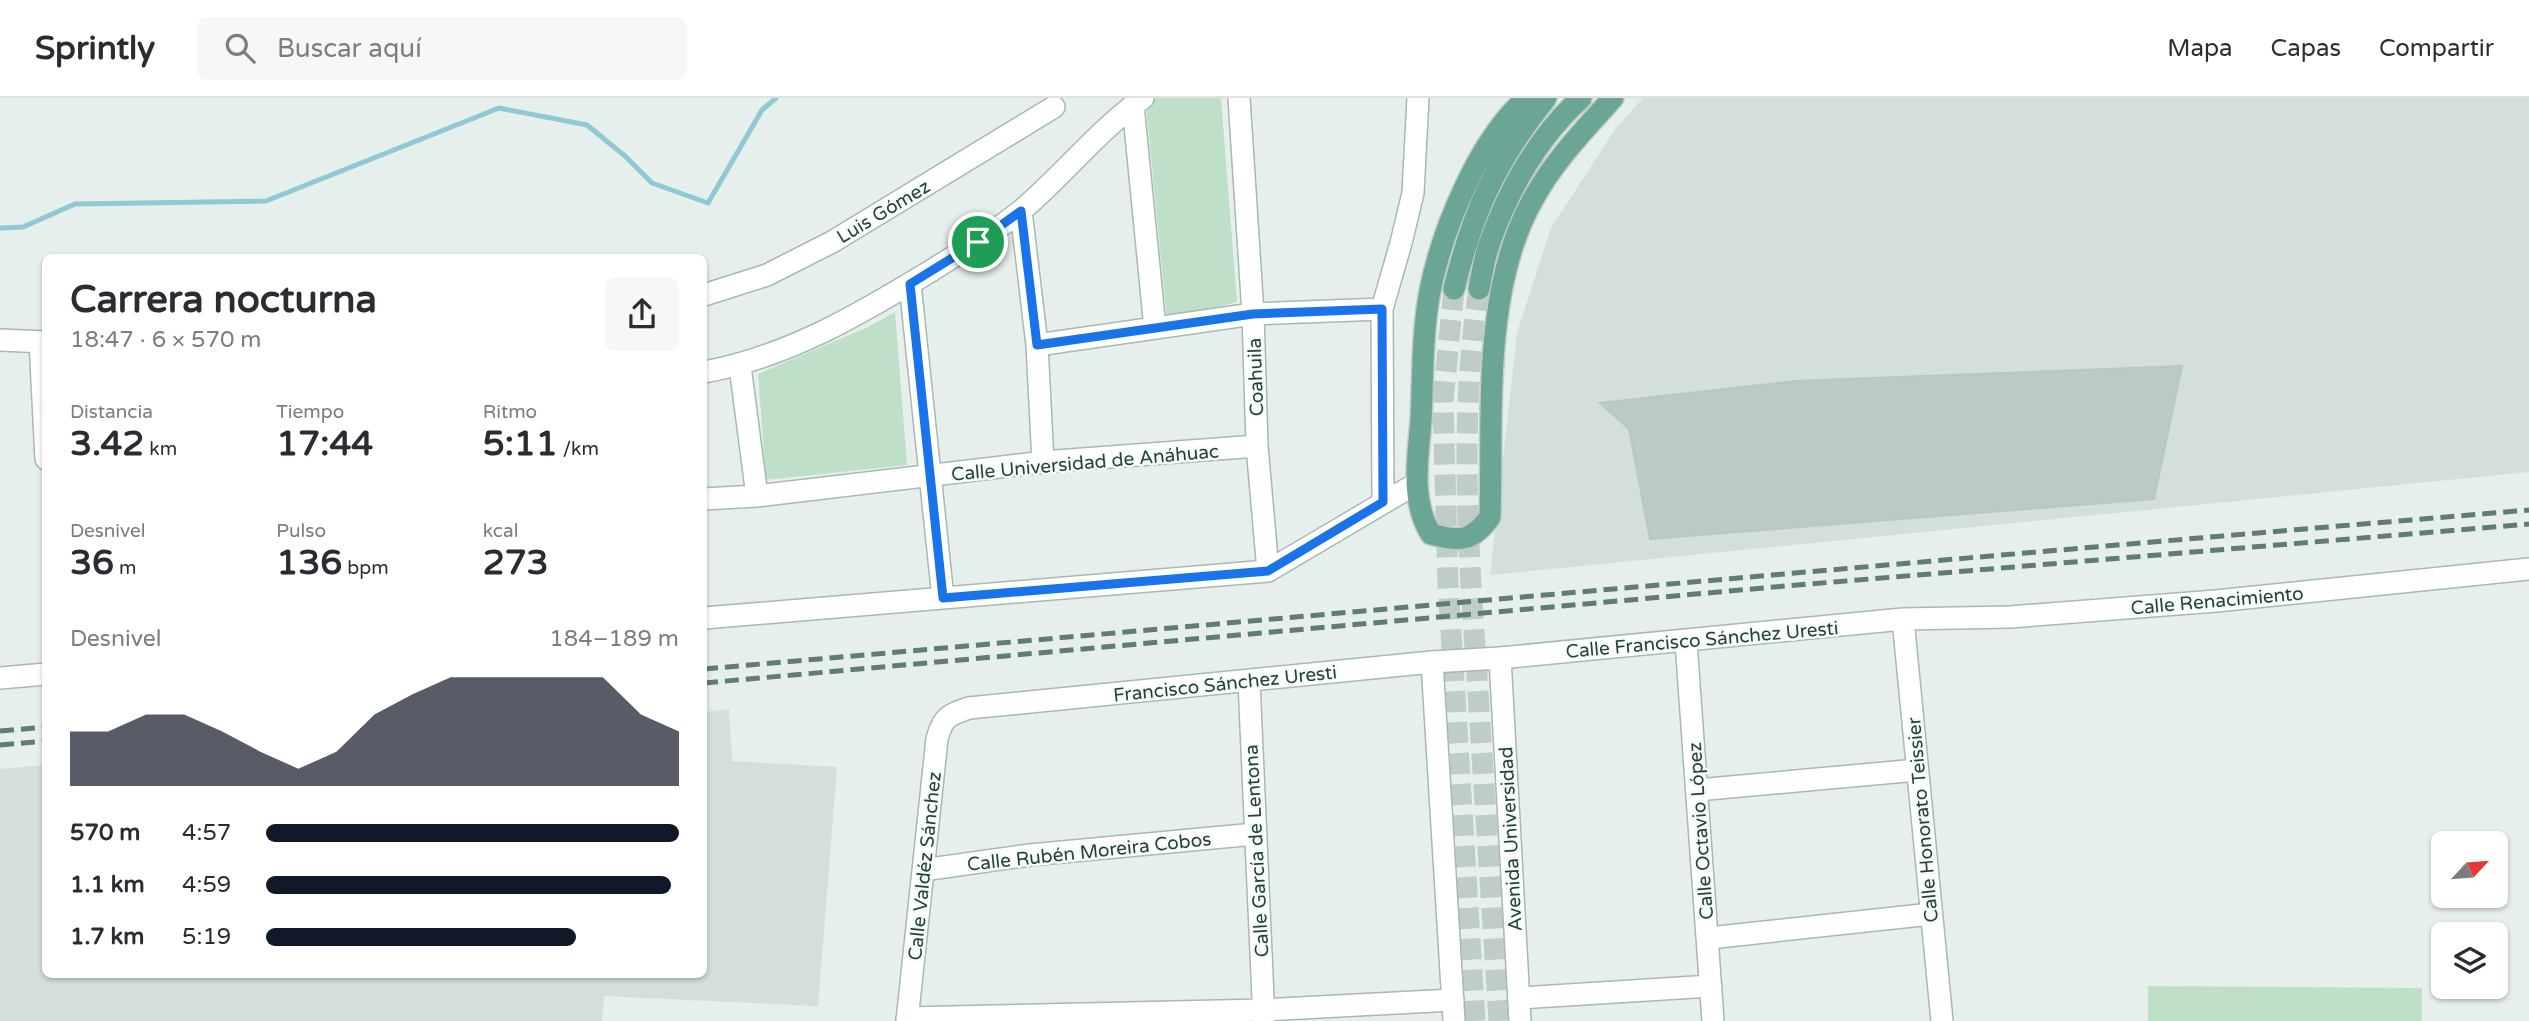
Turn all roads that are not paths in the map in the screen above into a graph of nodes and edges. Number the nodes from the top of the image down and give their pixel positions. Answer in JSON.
{"nodes":[{"id":1,"x":1239,"y":98,"type":"edge"},
{"id":2,"x":1418,"y":98,"type":"edge"},
{"id":3,"x":1527,"y":98,"type":"edge"},
{"id":4,"x":1546,"y":98,"type":"edge"},
{"id":5,"x":1581,"y":98,"type":"edge"},
{"id":6,"x":1613,"y":98,"type":"edge"},
{"id":7,"x":1138,"y":102,"type":"edge"},
{"id":8,"x":1054,"y":107,"type":"dead end"},
{"id":9,"x":1021,"y":211,"type":"junction"},
{"id":10,"x":910,"y":284,"type":"junction"},
{"id":11,"x":1454,"y":289,"type":"tunnel mouth"},
{"id":12,"x":1479,"y":289,"type":"tunnel mouth"},
{"id":13,"x":707,"y":294,"type":"edge"},
{"id":14,"x":1382,"y":309,"type":"junction"},
{"id":15,"x":1253,"y":314,"type":"junction"},
{"id":16,"x":1155,"y":328,"type":"junction"},
{"id":17,"x":0,"y":340,"type":"edge"},
{"id":18,"x":42,"y":342,"type":"edge"},
{"id":19,"x":1037,"y":345,"type":"junction"},
{"id":20,"x":740,"y":366,"type":"junction"},
{"id":21,"x":707,"y":372,"type":"edge"},
{"id":22,"x":1257,"y":446,"type":"junction"},
{"id":23,"x":1043,"y":462,"type":"junction"},
{"id":24,"x":930,"y":477,"type":"junction"},
{"id":25,"x":1417,"y":483,"type":"junction"},
{"id":26,"x":757,"y":496,"type":"junction"},
{"id":27,"x":707,"y":499,"type":"edge"},
{"id":28,"x":1383,"y":502,"type":"junction"},
{"id":29,"x":2529,"y":569,"type":"edge"},
{"id":30,"x":1268,"y":571,"type":"junction"},
{"id":31,"x":943,"y":598,"type":"junction"},
{"id":32,"x":707,"y":618,"type":"edge"},
{"id":33,"x":1903,"y":619,"type":"junction"},
{"id":34,"x":1686,"y":642,"type":"junction"},
{"id":35,"x":1500,"y":658,"type":"junction"},
{"id":36,"x":1432,"y":662,"type":"junction"},
{"id":37,"x":42,"y":674,"type":"edge"},
{"id":38,"x":0,"y":678,"type":"edge"},
{"id":39,"x":1249,"y":681,"type":"junction"},
{"id":40,"x":950,"y":714,"type":"joint"},
{"id":41,"x":1917,"y":770,"type":"junction"},
{"id":42,"x":1697,"y":790,"type":"junction"},
{"id":43,"x":1255,"y":834,"type":"junction"},
{"id":44,"x":923,"y":870,"type":"junction"},
{"id":45,"x":1931,"y":915,"type":"junction"},
{"id":46,"x":1709,"y":938,"type":"junction"},
{"id":47,"x":1711,"y":986,"type":"junction"},
{"id":48,"x":1519,"y":998,"type":"junction"},
{"id":49,"x":1453,"y":1011,"type":"edge"},
{"id":50,"x":1264,"y":1015,"type":"edge"},
{"id":51,"x":907,"y":1020,"type":"edge"},
{"id":52,"x":1520,"y":1021,"type":"edge"},
{"id":53,"x":1713,"y":1021,"type":"edge"},
{"id":54,"x":1942,"y":1021,"type":"edge"}],
"edges":[{"from":1,"to":15,"type":"street","name":"Coahuila"},
{"from":2,"to":14,"type":"street"},
{"from":3,"to":25,"type":"main road"},
{"from":4,"to":11,"type":"main road"},
{"from":5,"to":12,"type":"main road"},
{"from":6,"to":25,"type":"main road"},
{"from":7,"to":9,"type":"street"},
{"from":7,"to":16,"type":"street"},
{"from":8,"to":13,"type":"street","name":"Luis Gómez"},
{"from":9,"to":10,"type":"street"},
{"from":9,"to":19,"type":"street"},
{"from":10,"to":20,"type":"street"},
{"from":10,"to":24,"type":"street"},
{"from":14,"to":15,"type":"street"},
{"from":14,"to":28,"type":"street"},
{"from":15,"to":16,"type":"street"},
{"from":15,"to":22,"type":"street","name":"Coahuila"},
{"from":16,"to":19,"type":"street"},
{"from":17,"to":18,"type":"street"},
{"from":19,"to":23,"type":"street"},
{"from":20,"to":21,"type":"street"},
{"from":20,"to":26,"type":"street"},
{"from":22,"to":23,"type":"street","name":"Calle Universidad de Anáhuac"},
{"from":22,"to":30,"type":"street","name":"Coahuila"},
{"from":23,"to":24,"type":"street","name":"Calle Universidad de Anáhuac"},
{"from":24,"to":26,"type":"street","name":"Calle Universidad de Anáhuac"},
{"from":24,"to":31,"type":"street"},
{"from":25,"to":28,"type":"street"},
{"from":26,"to":27,"type":"street","name":"Calle Universidad de Anáhuac"},
{"from":28,"to":30,"type":"street"},
{"from":29,"to":33,"type":"street","name":"Calle Renacimiento"},
{"from":30,"to":31,"type":"street"},
{"from":31,"to":32,"type":"street"},
{"from":33,"to":34,"type":"street","name":"Calle Francisco Sánchez Uresti"},
{"from":33,"to":41,"type":"street","name":"Calle Honorato Teissier"},
{"from":34,"to":35,"type":"street","name":"Calle Francisco Sánchez Uresti"},
{"from":34,"to":42,"type":"street","name":"Calle Octavio López"},
{"from":35,"to":36,"type":"street","name":"Francisco Sánchez Uresti"},
{"from":35,"to":48,"type":"street","name":"Avenida Universidad"},
{"from":36,"to":39,"type":"street","name":"Francisco Sánchez Uresti"},
{"from":36,"to":49,"type":"street"},
{"from":37,"to":38,"type":"street"},
{"from":39,"to":40,"type":"street","name":"Francisco Sánchez Uresti"},
{"from":39,"to":43,"type":"street","name":"Calle García de Lentona"},
{"from":40,"to":44,"type":"street","name":"Calle Valdéz Sánchez"},
{"from":41,"to":42,"type":"street"},
{"from":41,"to":45,"type":"street","name":"Calle Honorato Teissier"},
{"from":42,"to":46,"type":"street","name":"Calle Octavio López"},
{"from":43,"to":44,"type":"street","name":"Calle Rubén Moreira Cobos"},
{"from":43,"to":50,"type":"street","name":"Calle García de Lentona"},
{"from":44,"to":51,"type":"street","name":"Calle Valdéz Sánchez"},
{"from":45,"to":46,"type":"street"},
{"from":45,"to":54,"type":"street","name":"Calle Honorato Teissier"},
{"from":46,"to":47,"type":"street","name":"Calle Octavio López"},
{"from":47,"to":48,"type":"street"},
{"from":47,"to":53,"type":"street","name":"Calle Octavio López"},
{"from":48,"to":52,"type":"street","name":"Avenida Universidad"},
{"from":49,"to":50,"type":"street"},
{"from":50,"to":51,"type":"street"}]}
